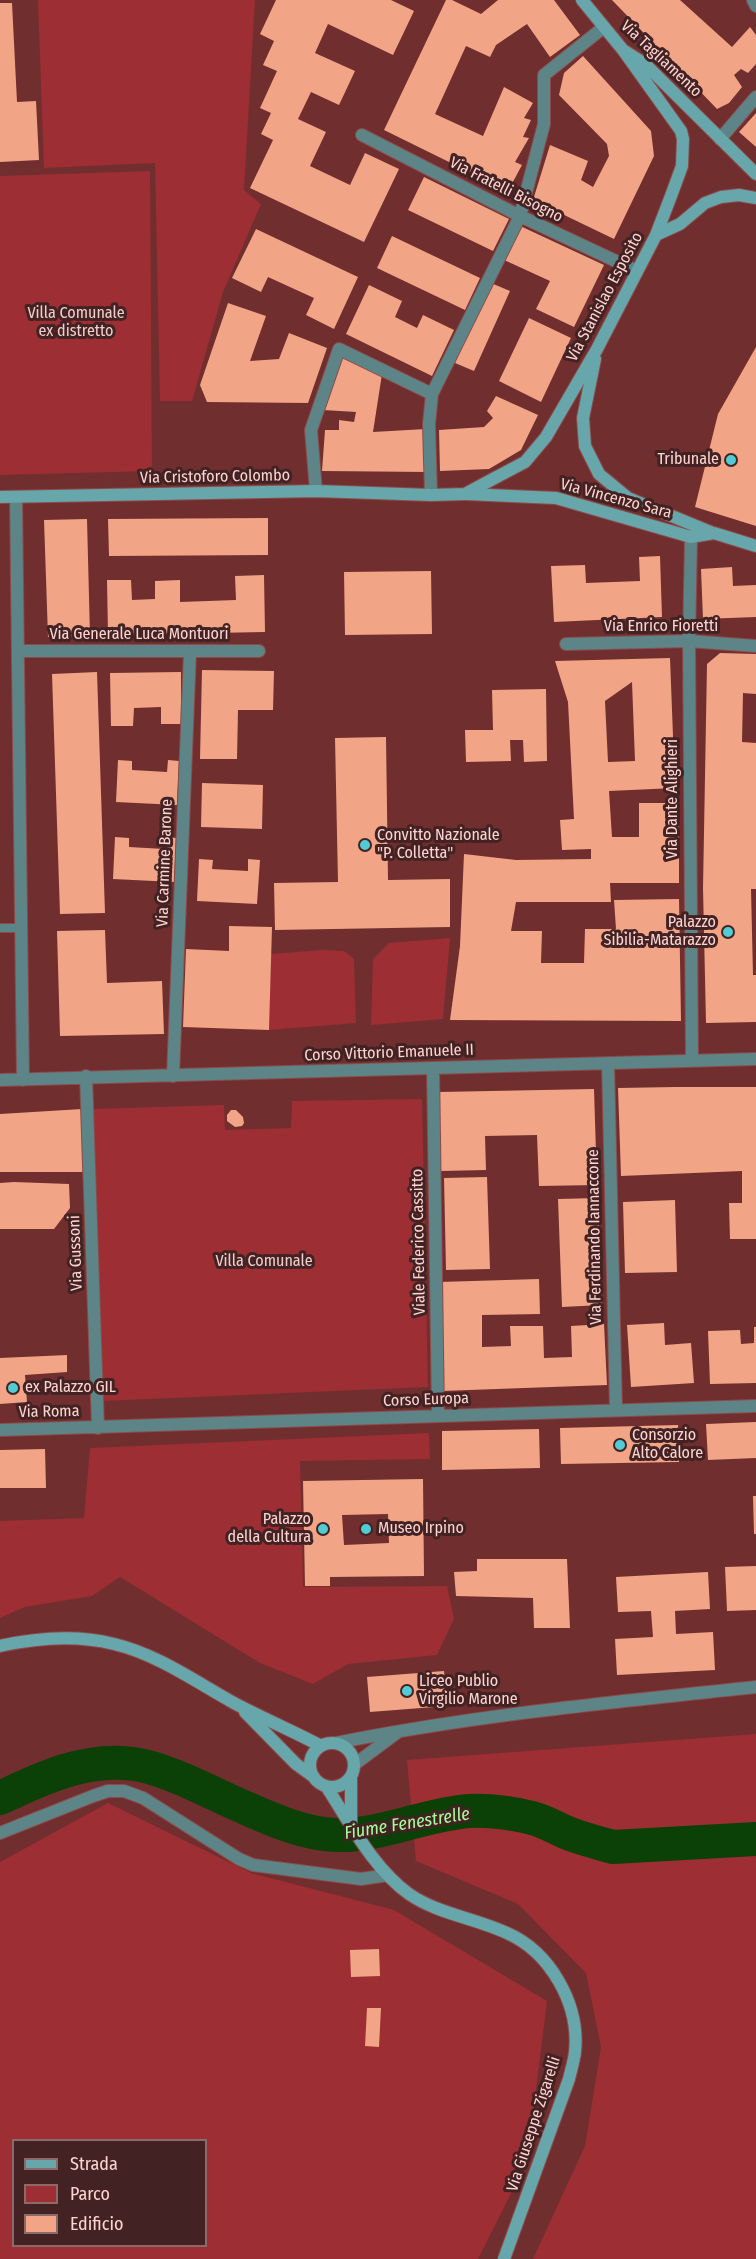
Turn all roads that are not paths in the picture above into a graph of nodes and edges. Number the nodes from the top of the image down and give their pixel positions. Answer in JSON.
{"nodes":[{"id":1,"x":582,"y":0,"type":"edge"},
{"id":2,"x":753,"y":0,"type":"edge"},
{"id":3,"x":756,"y":6,"type":"edge"},
{"id":4,"x":604,"y":27,"type":"junction"},
{"id":5,"x":623,"y":50,"type":"junction"},
{"id":6,"x":756,"y":97,"type":"edge"},
{"id":7,"x":362,"y":135,"type":"dead end"},
{"id":8,"x":720,"y":139,"type":"junction"},
{"id":9,"x":756,"y":174,"type":"edge"},
{"id":10,"x":756,"y":198,"type":"edge"},
{"id":11,"x":520,"y":216,"type":"junction"},
{"id":12,"x":656,"y":235,"type":"junction"},
{"id":13,"x":637,"y":271,"type":"junction"},
{"id":14,"x":597,"y":349,"type":"junction"},
{"id":15,"x":432,"y":394,"type":"junction"},
{"id":16,"x":316,"y":490,"type":"junction"},
{"id":17,"x":465,"y":494,"type":"junction"},
{"id":18,"x":431,"y":495,"type":"junction"},
{"id":19,"x":0,"y":497,"type":"edge"},
{"id":20,"x":16,"y":497,"type":"junction"},
{"id":21,"x":714,"y":533,"type":"junction"},
{"id":22,"x":691,"y":537,"type":"junction"},
{"id":23,"x":756,"y":546,"type":"edge"},
{"id":24,"x":689,"y":641,"type":"junction"},
{"id":25,"x":566,"y":644,"type":"dead end"},
{"id":26,"x":756,"y":646,"type":"edge"},
{"id":27,"x":18,"y":651,"type":"junction"},
{"id":28,"x":259,"y":651,"type":"dead end"},
{"id":29,"x":190,"y":652,"type":"junction"},
{"id":30,"x":0,"y":928,"type":"edge"},
{"id":31,"x":22,"y":928,"type":"junction"},
{"id":32,"x":756,"y":1059,"type":"edge"},
{"id":33,"x":692,"y":1060,"type":"junction"},
{"id":34,"x":608,"y":1063,"type":"junction"},
{"id":35,"x":433,"y":1068,"type":"junction"},
{"id":36,"x":86,"y":1076,"type":"junction"},
{"id":37,"x":173,"y":1076,"type":"junction"},
{"id":38,"x":0,"y":1080,"type":"edge"},
{"id":39,"x":23,"y":1080,"type":"junction"},
{"id":40,"x":756,"y":1406,"type":"edge"},
{"id":41,"x":616,"y":1410,"type":"junction"},
{"id":42,"x":438,"y":1416,"type":"junction"},
{"id":43,"x":98,"y":1428,"type":"junction"},
{"id":44,"x":0,"y":1430,"type":"edge"},
{"id":45,"x":0,"y":1646,"type":"edge"},
{"id":46,"x":756,"y":1687,"type":"edge"},
{"id":47,"x":237,"y":1705,"type":"junction"},
{"id":48,"x":401,"y":1730,"type":"junction"},
{"id":49,"x":336,"y":1743,"type":"junction"},
{"id":50,"x":321,"y":1746,"type":"junction"},
{"id":51,"x":355,"y":1764,"type":"junction"},
{"id":52,"x":314,"y":1777,"type":"junction"},
{"id":53,"x":351,"y":1777,"type":"junction"},
{"id":54,"x":326,"y":1786,"type":"junction"},
{"id":55,"x":351,"y":1823,"type":"junction"},
{"id":56,"x":0,"y":1833,"type":"edge"},
{"id":57,"x":388,"y":1875,"type":"junction"},
{"id":58,"x":504,"y":2259,"type":"edge"}],
"edges":[{"from":1,"to":4,"type":"street","name":"Via Tagliamento"},
{"from":2,"to":3,"type":"street"},
{"from":4,"to":5,"type":"street","name":"Via Tagliamento"},
{"from":4,"to":11,"type":"street"},
{"from":5,"to":8,"type":"street","name":"Via Tagliamento"},
{"from":5,"to":12,"type":"street","name":"Via Stanislao Esposito"},
{"from":6,"to":8,"type":"street"},
{"from":7,"to":11,"type":"street","name":"Via Fratelli Bisogno"},
{"from":8,"to":9,"type":"street","name":"Via Tagliamento"},
{"from":10,"to":12,"type":"street"},
{"from":11,"to":13,"type":"street","name":"Via Fratelli Bisogno"},
{"from":11,"to":15,"type":"street"},
{"from":12,"to":13,"type":"street","name":"Via Stanislao Esposito"},
{"from":13,"to":14,"type":"street","name":"Via Stanislao Esposito"},
{"from":14,"to":17,"type":"street","name":"Via Stanislao Esposito"},
{"from":14,"to":21,"type":"street"},
{"from":15,"to":16,"type":"street"},
{"from":15,"to":18,"type":"street"},
{"from":16,"to":18,"type":"street","name":"Via Cristoforo Colombo"},
{"from":16,"to":20,"type":"street","name":"Via Cristoforo Colombo"},
{"from":17,"to":18,"type":"street","name":"Via Stanislao Esposito"},
{"from":17,"to":22,"type":"street","name":"Via Vincenzo Sara"},
{"from":19,"to":20,"type":"street","name":"Via Cristoforo Colombo"},
{"from":20,"to":27,"type":"street"},
{"from":21,"to":22,"type":"street","name":"Via Vincenzo Sara"},
{"from":21,"to":23,"type":"street","name":"Via Vincenzo Sara"},
{"from":22,"to":24,"type":"street","name":"Via Dante Alighieri"},
{"from":24,"to":25,"type":"street","name":"Via Enrico Fioretti"},
{"from":24,"to":26,"type":"street","name":"Via Enrico Fioretti"},
{"from":24,"to":33,"type":"street","name":"Via Dante Alighieri"},
{"from":27,"to":29,"type":"street","name":"Via Generale Luca Montuori"},
{"from":27,"to":31,"type":"street"},
{"from":28,"to":29,"type":"street","name":"Via Generale Luca Montuori"},
{"from":29,"to":37,"type":"street","name":"Via Carmine Barone"},
{"from":30,"to":31,"type":"lane"},
{"from":31,"to":39,"type":"street"},
{"from":32,"to":33,"type":"street","name":"Corso Vittorio Emanuele II"},
{"from":33,"to":34,"type":"street","name":"Corso Vittorio Emanuele II"},
{"from":34,"to":35,"type":"street","name":"Corso Vittorio Emanuele II"},
{"from":34,"to":41,"type":"street","name":"Via Ferdinando Iannaccone"},
{"from":35,"to":37,"type":"street","name":"Corso Vittorio Emanuele II"},
{"from":35,"to":42,"type":"street","name":"Viale Federico Cassitto"},
{"from":36,"to":37,"type":"street","name":"Corso Vittorio Emanuele II"},
{"from":36,"to":39,"type":"street","name":"Corso Vittorio Emanuele II"},
{"from":36,"to":43,"type":"street","name":"Via Gussoni"},
{"from":38,"to":39,"type":"street","name":"Corso Vittorio Emanuele II"},
{"from":40,"to":41,"type":"street","name":"Corso Europa"},
{"from":41,"to":42,"type":"street","name":"Corso Europa"},
{"from":42,"to":43,"type":"street","name":"Corso Europa"},
{"from":43,"to":44,"type":"street","name":"Via Roma"},
{"from":45,"to":47,"type":"street"},
{"from":46,"to":48,"type":"street"},
{"from":47,"to":50,"type":"street"},
{"from":47,"to":52,"type":"street"},
{"from":48,"to":49,"type":"street"},
{"from":48,"to":51,"type":"street"},
{"from":49,"to":50,"type":"street"},
{"from":49,"to":51,"type":"street"},
{"from":50,"to":52,"type":"street"},
{"from":51,"to":53,"type":"street"},
{"from":52,"to":54,"type":"street"},
{"from":53,"to":54,"type":"street"},
{"from":53,"to":55,"type":"street"},
{"from":54,"to":55,"type":"street","name":"Via Giuseppe Zigarelli"},
{"from":55,"to":57,"type":"street","name":"Via Giuseppe Zigarelli"},
{"from":56,"to":57,"type":"street"},
{"from":57,"to":58,"type":"street","name":"Via Giuseppe Zigarelli"}]}
